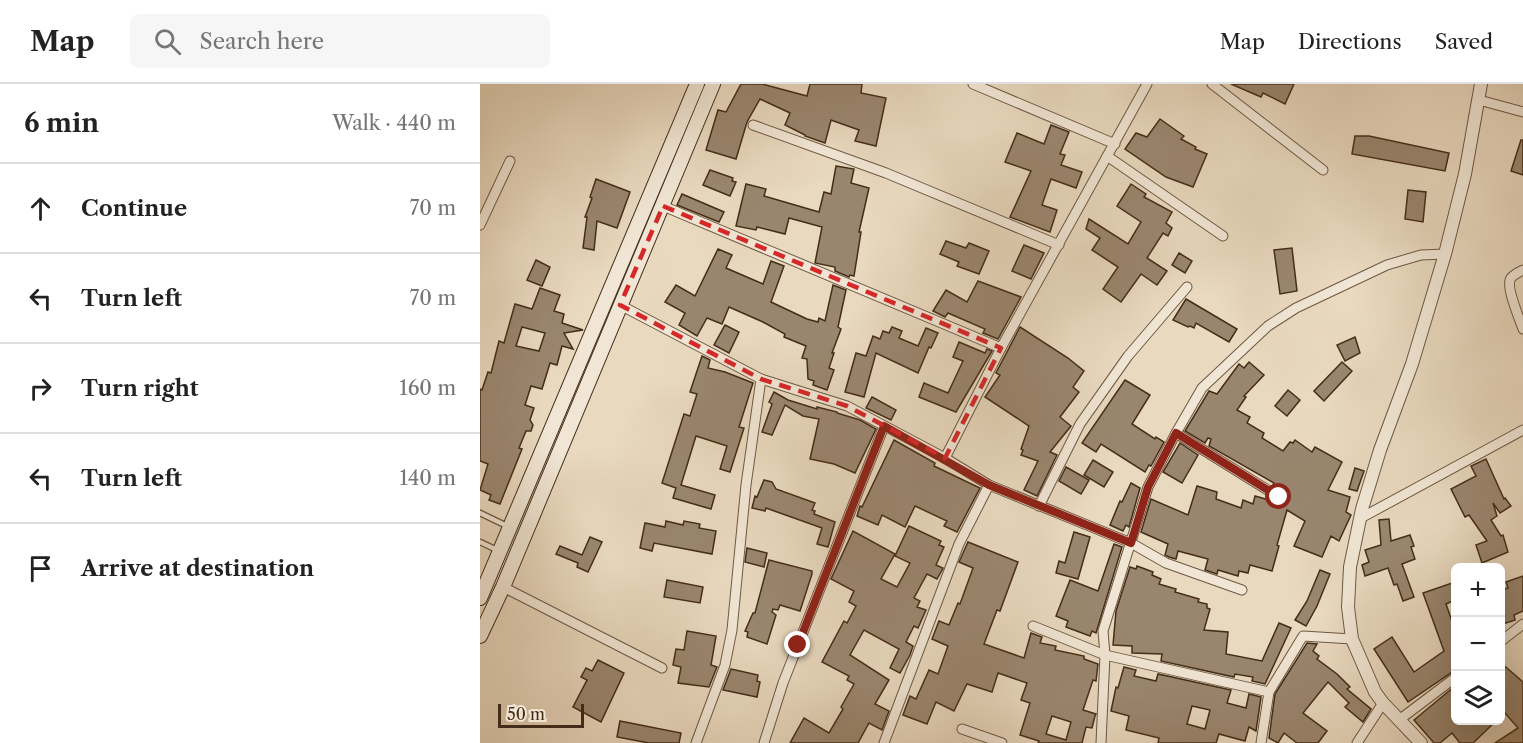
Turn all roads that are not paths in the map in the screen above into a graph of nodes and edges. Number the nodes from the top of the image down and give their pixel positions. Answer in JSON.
{"nodes":[{"id":1,"x":697,"y":84,"type":"edge"},
{"id":2,"x":713,"y":84,"type":"edge"},
{"id":3,"x":973,"y":84,"type":"edge"},
{"id":4,"x":1146,"y":84,"type":"edge"},
{"id":5,"x":1212,"y":84,"type":"edge"},
{"id":6,"x":1481,"y":84,"type":"edge"},
{"id":7,"x":1479,"y":100,"type":"junction"},
{"id":8,"x":1523,"y":112,"type":"edge"},
{"id":9,"x":753,"y":125,"type":"dead end"},
{"id":10,"x":1115,"y":144,"type":"junction"},
{"id":11,"x":1107,"y":156,"type":"junction"},
{"id":12,"x":510,"y":161,"type":"dead end"},
{"id":13,"x":1323,"y":170,"type":"dead end"},
{"id":14,"x":663,"y":206,"type":"junction"},
{"id":15,"x":480,"y":225,"type":"edge"},
{"id":16,"x":1223,"y":236,"type":"dead end"},
{"id":17,"x":1059,"y":245,"type":"junction"},
{"id":18,"x":1445,"y":254,"type":"junction"},
{"id":19,"x":1523,"y":270,"type":"edge"},
{"id":20,"x":1187,"y":287,"type":"dead end"},
{"id":21,"x":620,"y":305,"type":"junction"},
{"id":22,"x":1523,"y":329,"type":"edge"},
{"id":23,"x":1001,"y":348,"type":"junction"},
{"id":24,"x":761,"y":379,"type":"junction"},
{"id":25,"x":884,"y":426,"type":"junction"},
{"id":26,"x":1523,"y":430,"type":"edge"},
{"id":27,"x":1176,"y":433,"type":"junction"},
{"id":28,"x":945,"y":458,"type":"junction"},
{"id":29,"x":989,"y":485,"type":"junction"},
{"id":30,"x":1279,"y":497,"type":"dead end"},
{"id":31,"x":1040,"y":506,"type":"junction"},
{"id":32,"x":480,"y":513,"type":"edge"},
{"id":33,"x":1359,"y":519,"type":"junction"},
{"id":34,"x":509,"y":527,"type":"junction"},
{"id":35,"x":480,"y":542,"type":"edge"},
{"id":36,"x":1131,"y":543,"type":"junction"},
{"id":37,"x":500,"y":551,"type":"junction"},
{"id":38,"x":503,"y":587,"type":"junction"},
{"id":39,"x":1242,"y":590,"type":"dead end"},
{"id":40,"x":480,"y":598,"type":"edge"},
{"id":41,"x":1523,"y":624,"type":"edge"},
{"id":42,"x":1033,"y":626,"type":"dead end"},
{"id":43,"x":480,"y":636,"type":"edge"},
{"id":44,"x":1505,"y":638,"type":"edge"},
{"id":45,"x":1352,"y":639,"type":"junction"},
{"id":46,"x":1105,"y":655,"type":"junction"},
{"id":47,"x":662,"y":668,"type":"dead end"},
{"id":48,"x":1451,"y":680,"type":"edge"},
{"id":49,"x":1269,"y":692,"type":"junction"},
{"id":50,"x":1383,"y":703,"type":"junction"},
{"id":51,"x":1399,"y":720,"type":"junction"},
{"id":52,"x":962,"y":729,"type":"dead end"},
{"id":53,"x":696,"y":743,"type":"edge"},
{"id":54,"x":764,"y":743,"type":"edge"},
{"id":55,"x":884,"y":743,"type":"edge"},
{"id":56,"x":1002,"y":743,"type":"edge"},
{"id":57,"x":1101,"y":743,"type":"edge"},
{"id":58,"x":1261,"y":743,"type":"edge"},
{"id":59,"x":1358,"y":743,"type":"edge"},
{"id":60,"x":1421,"y":743,"type":"edge"}],
"edges":[{"from":1,"to":34,"type":"main road"},
{"from":2,"to":14,"type":"main road"},
{"from":3,"to":10,"type":"street"},
{"from":4,"to":10,"type":"street"},
{"from":5,"to":13,"type":"street"},
{"from":6,"to":7,"type":"street"},
{"from":7,"to":8,"type":"street"},
{"from":7,"to":18,"type":"street"},
{"from":9,"to":17,"type":"street"},
{"from":10,"to":11,"type":"street"},
{"from":11,"to":16,"type":"street"},
{"from":11,"to":17,"type":"street"},
{"from":12,"to":15,"type":"street"},
{"from":14,"to":21,"type":"main road"},
{"from":14,"to":23,"type":"street"},
{"from":17,"to":23,"type":"street"},
{"from":18,"to":27,"type":"street"},
{"from":18,"to":33,"type":"street"},
{"from":19,"to":22,"type":"street"},
{"from":20,"to":31,"type":"street"},
{"from":21,"to":24,"type":"street"},
{"from":21,"to":38,"type":"main road"},
{"from":23,"to":28,"type":"street"},
{"from":24,"to":25,"type":"street"},
{"from":24,"to":53,"type":"street"},
{"from":25,"to":28,"type":"street"},
{"from":25,"to":54,"type":"street"},
{"from":26,"to":33,"type":"street"},
{"from":27,"to":30,"type":"street"},
{"from":27,"to":36,"type":"street"},
{"from":28,"to":29,"type":"street"},
{"from":29,"to":31,"type":"street"},
{"from":29,"to":55,"type":"street"},
{"from":31,"to":36,"type":"street"},
{"from":32,"to":34,"type":"lane"},
{"from":33,"to":45,"type":"street"},
{"from":34,"to":37,"type":"main road"},
{"from":35,"to":37,"type":"lane"},
{"from":36,"to":39,"type":"street"},
{"from":36,"to":46,"type":"street"},
{"from":37,"to":40,"type":"main road"},
{"from":38,"to":43,"type":"main road"},
{"from":38,"to":47,"type":"street"},
{"from":41,"to":44,"type":"street"},
{"from":42,"to":46,"type":"street"},
{"from":45,"to":49,"type":"street"},
{"from":45,"to":50,"type":"street"},
{"from":46,"to":49,"type":"street"},
{"from":46,"to":57,"type":"street"},
{"from":48,"to":51,"type":"street"},
{"from":49,"to":58,"type":"street"},
{"from":50,"to":51,"type":"street"},
{"from":50,"to":59,"type":"street"},
{"from":51,"to":60,"type":"street"},
{"from":52,"to":56,"type":"street"}]}
